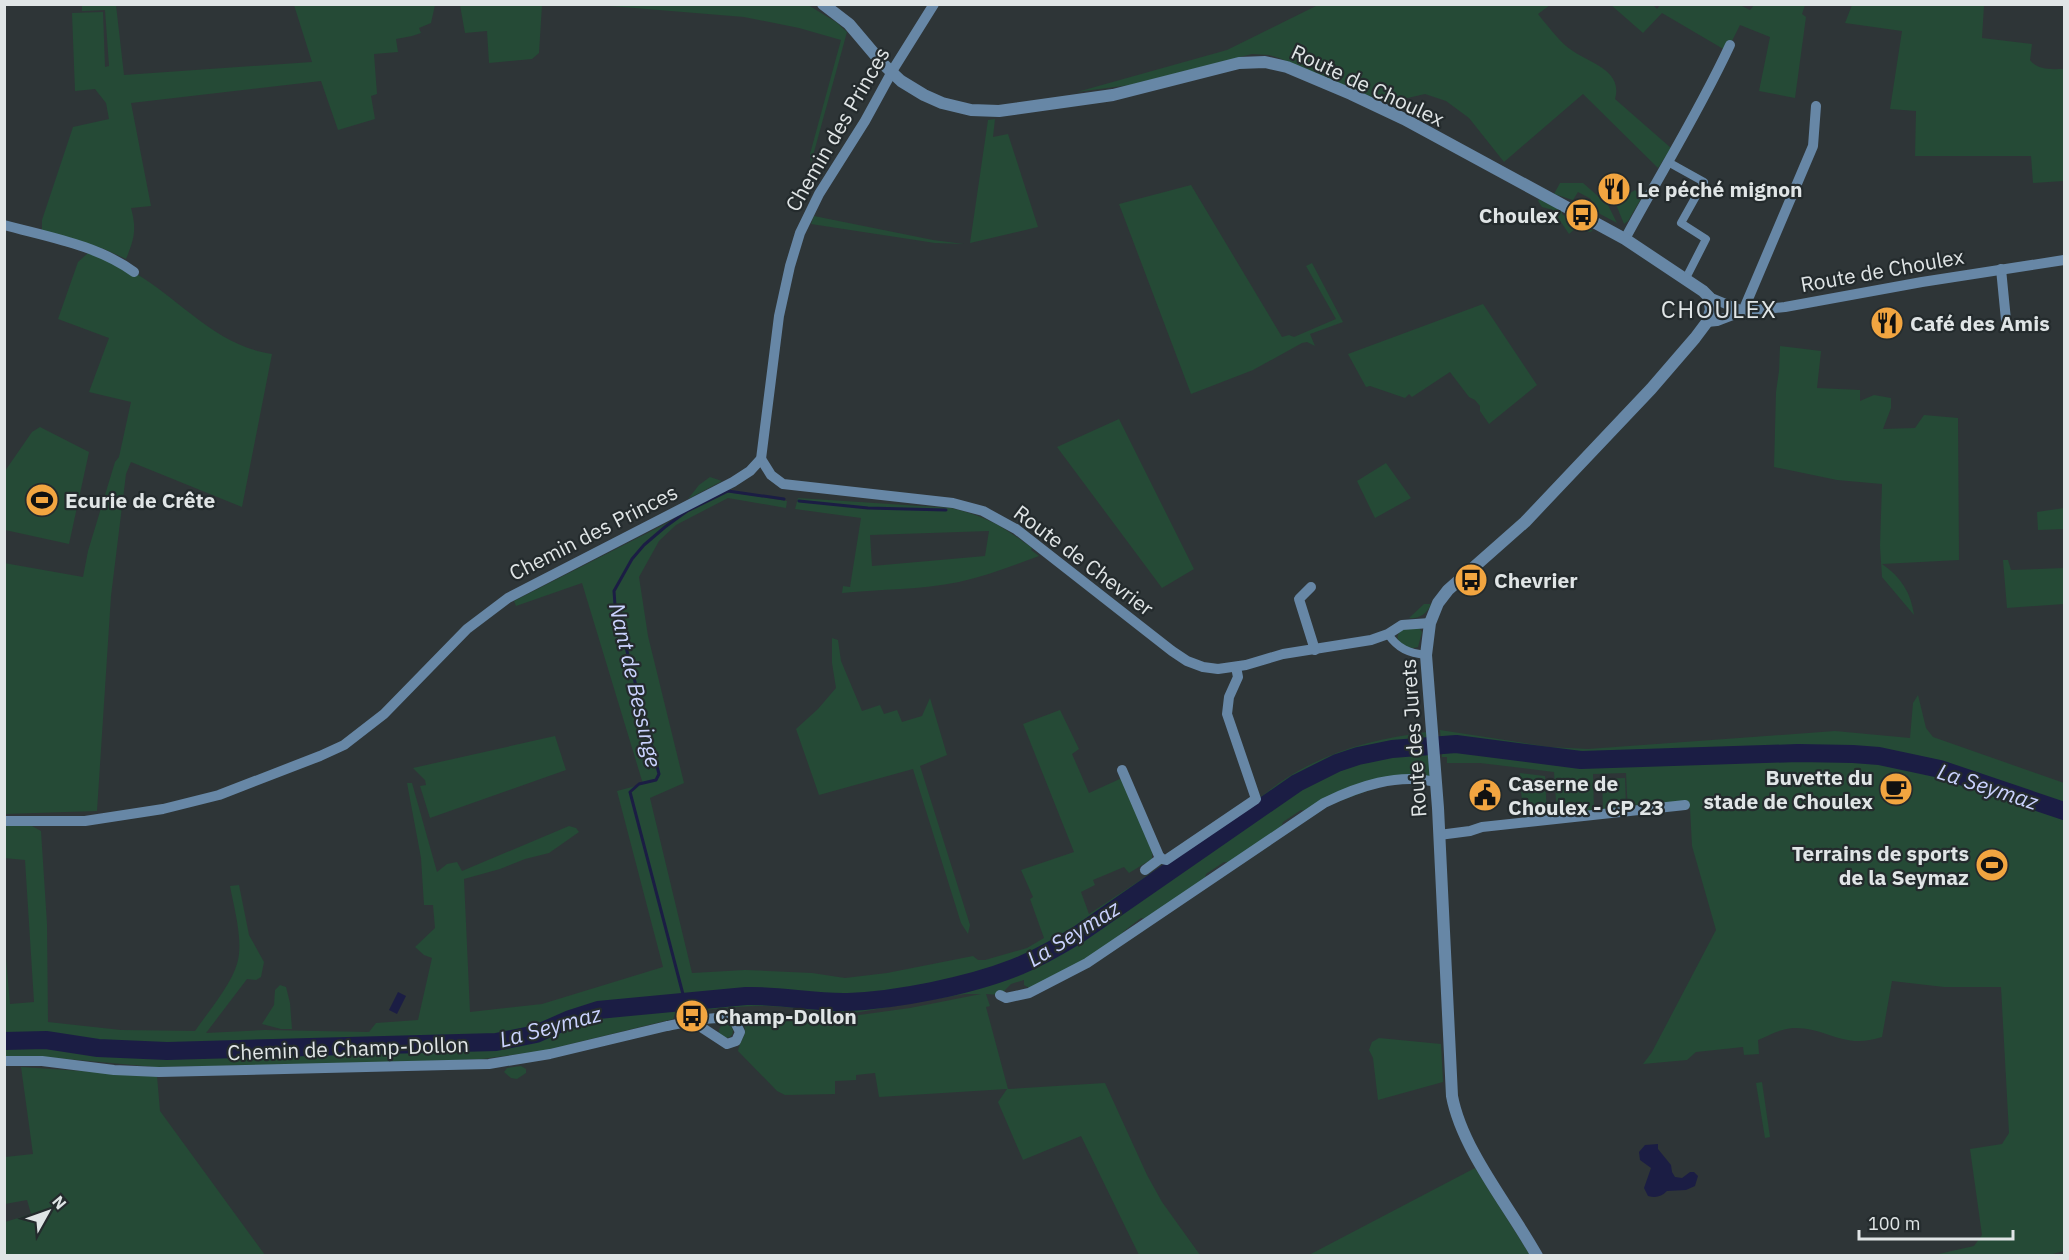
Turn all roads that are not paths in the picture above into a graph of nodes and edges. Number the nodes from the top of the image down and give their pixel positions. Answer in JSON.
{"nodes":[{"id":1,"x":823,"y":4,"type":"edge"},
{"id":2,"x":934,"y":4,"type":"edge"},
{"id":3,"x":1730,"y":45,"type":"dead end"},
{"id":4,"x":892,"y":73,"type":"junction"},
{"id":5,"x":1816,"y":106,"type":"dead end"},
{"id":6,"x":1668,"y":162,"type":"junction"},
{"id":7,"x":4,"y":225,"type":"edge"},
{"id":8,"x":1626,"y":239,"type":"junction"},
{"id":9,"x":2064,"y":260,"type":"edge"},
{"id":10,"x":2001,"y":269,"type":"junction"},
{"id":11,"x":134,"y":272,"type":"dead end"},
{"id":12,"x":1685,"y":280,"type":"junction"},
{"id":13,"x":1710,"y":302,"type":"junction"},
{"id":14,"x":1743,"y":310,"type":"junction"},
{"id":15,"x":2006,"y":320,"type":"dead end"},
{"id":16,"x":1707,"y":322,"type":"junction"},
{"id":17,"x":761,"y":459,"type":"junction"},
{"id":18,"x":1311,"y":587,"type":"dead end"},
{"id":19,"x":1430,"y":622,"type":"junction"},
{"id":20,"x":1388,"y":634,"type":"junction"},
{"id":21,"x":1315,"y":650,"type":"junction"},
{"id":22,"x":1426,"y":655,"type":"junction"},
{"id":23,"x":1236,"y":667,"type":"junction"},
{"id":24,"x":1122,"y":770,"type":"dead end"},
{"id":25,"x":1436,"y":782,"type":"junction"},
{"id":26,"x":1685,"y":805,"type":"dead end"},
{"id":27,"x":4,"y":821,"type":"edge"},
{"id":28,"x":1439,"y":835,"type":"junction"},
{"id":29,"x":1161,"y":858,"type":"junction"},
{"id":30,"x":1145,"y":870,"type":"dead end"},
{"id":31,"x":1000,"y":995,"type":"dead end"},
{"id":32,"x":687,"y":1023,"type":"junction"},
{"id":33,"x":4,"y":1061,"type":"edge"},
{"id":34,"x":1537,"y":1256,"type":"edge"}],
"edges":[{"from":1,"to":4,"type":"street","name":"Route de Choulex"},
{"from":2,"to":4,"type":"street","name":"Chemin des Princes"},
{"from":3,"to":6,"type":"street"},
{"from":4,"to":8,"type":"street","name":"Route de Choulex"},
{"from":4,"to":17,"type":"street","name":"Chemin des Princes"},
{"from":5,"to":14,"type":"street"},
{"from":6,"to":8,"type":"street"},
{"from":6,"to":12,"type":"street"},
{"from":7,"to":11,"type":"street"},
{"from":8,"to":12,"type":"street","name":"Route de Choulex"},
{"from":9,"to":10,"type":"street","name":"Route de Choulex"},
{"from":10,"to":14,"type":"street","name":"Route de Choulex"},
{"from":10,"to":15,"type":"street"},
{"from":12,"to":13,"type":"street","name":"Route de Choulex"},
{"from":13,"to":14,"type":"street"},
{"from":13,"to":16,"type":"street","name":"Route des Jurets"},
{"from":14,"to":16,"type":"street","name":"Route de Choulex"},
{"from":16,"to":19,"type":"street","name":"Route des Jurets"},
{"from":17,"to":23,"type":"street","name":"Route de Chevrier"},
{"from":17,"to":27,"type":"street","name":"Chemin des Princes"},
{"from":18,"to":21,"type":"street"},
{"from":19,"to":20,"type":"street","name":"Route de Chevrier"},
{"from":19,"to":22,"type":"street","name":"Route des Jurets"},
{"from":20,"to":21,"type":"street","name":"Route de Chevrier"},
{"from":20,"to":22,"type":"street"},
{"from":21,"to":23,"type":"street","name":"Route de Chevrier"},
{"from":22,"to":25,"type":"street","name":"Route des Jurets"},
{"from":23,"to":29,"type":"street"},
{"from":24,"to":29,"type":"street"},
{"from":25,"to":28,"type":"street","name":"Route des Jurets"},
{"from":25,"to":31,"type":"street"},
{"from":26,"to":28,"type":"street"},
{"from":28,"to":34,"type":"street","name":"Route des Jurets"},
{"from":29,"to":30,"type":"street"},
{"from":32,"to":32,"type":"street","name":"Chemin de Champ-Dollon"},
{"from":32,"to":33,"type":"street","name":"Chemin de Champ-Dollon"}]}
